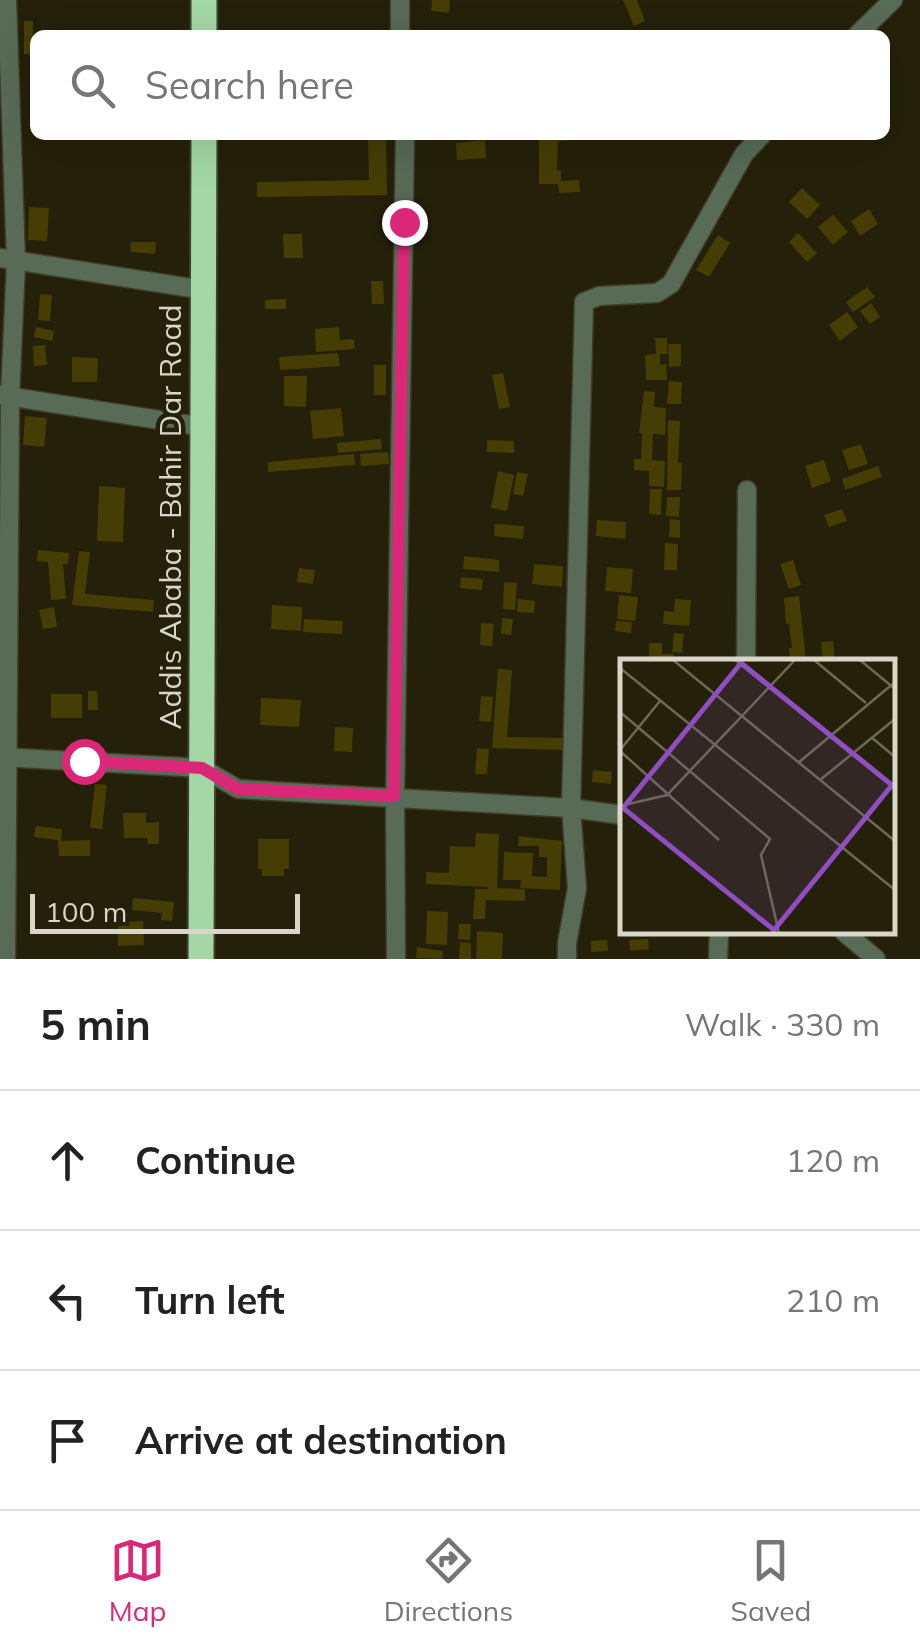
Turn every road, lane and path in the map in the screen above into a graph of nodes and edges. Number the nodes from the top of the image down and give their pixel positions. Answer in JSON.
{"nodes":[{"id":1,"x":7,"y":0,"type":"edge"},
{"id":2,"x":204,"y":0,"type":"edge"},
{"id":3,"x":400,"y":0,"type":"edge"},
{"id":4,"x":892,"y":0,"type":"edge"},
{"id":5,"x":204,"y":30,"type":"edge"},
{"id":6,"x":400,"y":30,"type":"edge"},
{"id":7,"x":862,"y":30,"type":"edge"},
{"id":8,"x":204,"y":140,"type":"edge"},
{"id":9,"x":405,"y":140,"type":"edge"},
{"id":10,"x":757,"y":140,"type":"edge"},
{"id":11,"x":8,"y":260,"type":"edge"},
{"id":12,"x":204,"y":290,"type":"junction"},
{"id":13,"x":5,"y":396,"type":"edge"},
{"id":14,"x":204,"y":427,"type":"junction"},
{"id":15,"x":747,"y":490,"type":"dead end"},
{"id":16,"x":746,"y":659,"type":"edge"},
{"id":17,"x":3,"y":757,"type":"edge"},
{"id":18,"x":202,"y":768,"type":"junction"},
{"id":19,"x":394,"y":796,"type":"junction"},
{"id":20,"x":571,"y":808,"type":"junction"},
{"id":21,"x":620,"y":815,"type":"edge"},
{"id":22,"x":720,"y":934,"type":"edge"},
{"id":23,"x":846,"y":934,"type":"edge"},
{"id":24,"x":6,"y":959,"type":"edge"},
{"id":25,"x":201,"y":959,"type":"edge"},
{"id":26,"x":396,"y":959,"type":"edge"},
{"id":27,"x":567,"y":959,"type":"edge"},
{"id":28,"x":718,"y":959,"type":"edge"},
{"id":29,"x":876,"y":959,"type":"edge"}],
"edges":[{"from":1,"to":11,"type":"street"},
{"from":2,"to":5,"type":"highway"},
{"from":3,"to":6,"type":"street"},
{"from":4,"to":7,"type":"street"},
{"from":8,"to":12,"type":"highway","name":"Addis Ababa - Bahir Dar Road"},
{"from":9,"to":19,"type":"street"},
{"from":10,"to":20,"type":"street"},
{"from":11,"to":12,"type":"street"},
{"from":11,"to":13,"type":"street"},
{"from":12,"to":14,"type":"highway","name":"Addis Ababa - Bahir Dar Road"},
{"from":13,"to":14,"type":"street"},
{"from":13,"to":17,"type":"street"},
{"from":14,"to":18,"type":"highway","name":"Addis Ababa - Bahir Dar Road"},
{"from":15,"to":16,"type":"street"},
{"from":17,"to":18,"type":"street"},
{"from":17,"to":24,"type":"street"},
{"from":18,"to":19,"type":"street"},
{"from":18,"to":25,"type":"highway","name":"Addis Ababa - Bahir Dar Road"},
{"from":19,"to":20,"type":"street"},
{"from":19,"to":26,"type":"street"},
{"from":20,"to":21,"type":"street"},
{"from":20,"to":27,"type":"street"},
{"from":22,"to":28,"type":"street"},
{"from":23,"to":29,"type":"street"}]}
